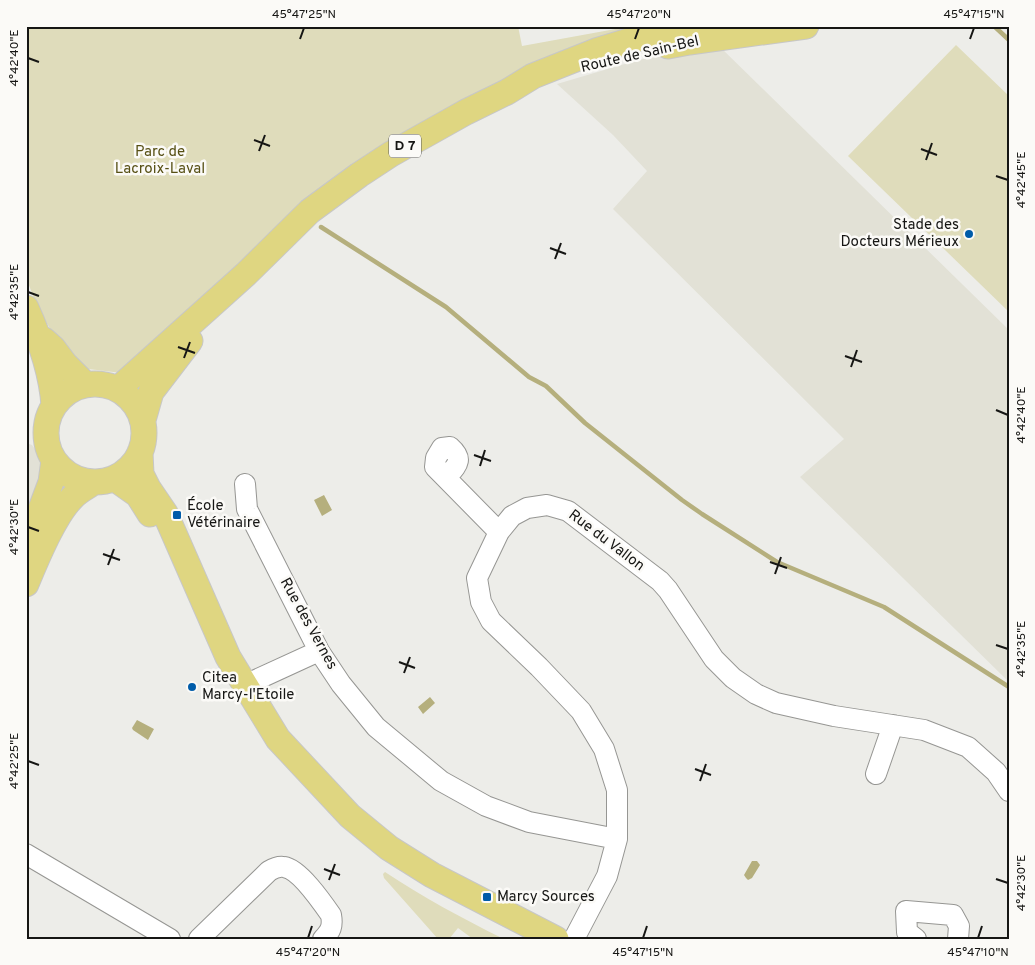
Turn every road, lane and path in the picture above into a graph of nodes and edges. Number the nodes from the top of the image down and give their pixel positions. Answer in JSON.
{"nodes":[{"id":1,"x":691,"y":26,"type":"edge"},
{"id":2,"x":806,"y":26,"type":"edge"},
{"id":3,"x":507,"y":92,"type":"junction"},
{"id":4,"x":246,"y":274,"type":"junction"},
{"id":5,"x":26,"y":308,"type":"edge"},
{"id":6,"x":39,"y":335,"type":"junction"},
{"id":7,"x":85,"y":384,"type":"junction"},
{"id":8,"x":118,"y":389,"type":"junction"},
{"id":9,"x":54,"y":406,"type":"junction"},
{"id":10,"x":142,"y":420,"type":"junction"},
{"id":11,"x":140,"y":452,"type":"junction"},
{"id":12,"x":54,"y":460,"type":"junction"},
{"id":13,"x":446,"y":478,"type":"dead end"},
{"id":14,"x":104,"y":480,"type":"junction"},
{"id":15,"x":245,"y":484,"type":"dead end"},
{"id":16,"x":499,"y":532,"type":"junction"},
{"id":17,"x":26,"y":549,"type":"edge"},
{"id":18,"x":26,"y":584,"type":"edge"},
{"id":19,"x":319,"y":651,"type":"junction"},
{"id":20,"x":245,"y":685,"type":"junction"},
{"id":21,"x":893,"y":725,"type":"junction"},
{"id":22,"x":1002,"y":769,"type":"edge"},
{"id":23,"x":876,"y":774,"type":"dead end"},
{"id":24,"x":1009,"y":791,"type":"edge"},
{"id":25,"x":617,"y":838,"type":"junction"},
{"id":26,"x":26,"y":854,"type":"edge"},
{"id":27,"x":170,"y":939,"type":"edge"},
{"id":28,"x":199,"y":939,"type":"edge"},
{"id":29,"x":324,"y":939,"type":"edge"},
{"id":30,"x":524,"y":939,"type":"edge"},
{"id":31,"x":556,"y":939,"type":"edge"},
{"id":32,"x":574,"y":939,"type":"edge"},
{"id":33,"x":916,"y":939,"type":"edge"},
{"id":34,"x":958,"y":939,"type":"edge"}],
"edges":[{"from":1,"to":3,"type":"main road","name":"Route de Sain-Bel","number":"D 7"},
{"from":2,"to":3,"type":"main road","name":"Route de Sain-Bel","number":"D 7"},
{"from":3,"to":4,"type":"main road","name":"Route de Sain-Bel","number":"D 7"},
{"from":4,"to":8,"type":"main road","name":"Route de Sain-Bel","number":"D 7"},
{"from":4,"to":10,"type":"main road","name":"Route de Sain-Bel","number":"D 7"},
{"from":5,"to":6,"type":"main road"},
{"from":6,"to":7,"type":"main road"},
{"from":6,"to":9,"type":"main road"},
{"from":7,"to":8,"type":"main road"},
{"from":7,"to":9,"type":"main road"},
{"from":8,"to":10,"type":"main road"},
{"from":9,"to":12,"type":"main road"},
{"from":10,"to":11,"type":"main road"},
{"from":11,"to":14,"type":"main road"},
{"from":11,"to":20,"type":"main road"},
{"from":12,"to":14,"type":"main road"},
{"from":12,"to":17,"type":"main road"},
{"from":13,"to":16,"type":"street"},
{"from":14,"to":18,"type":"main road"},
{"from":14,"to":30,"type":"main road"},
{"from":15,"to":19,"type":"street","name":"Rue des Vernes"},
{"from":16,"to":21,"type":"street","name":"Rue du Vallon"},
{"from":16,"to":25,"type":"street","name":"Rue du Vallon"},
{"from":19,"to":20,"type":"street"},
{"from":19,"to":25,"type":"street","name":"Rue des Vernes"},
{"from":20,"to":31,"type":"main road"},
{"from":21,"to":22,"type":"street","name":"Rue du Vallon"},
{"from":21,"to":23,"type":"street"},
{"from":22,"to":24,"type":"street","name":"Rue du Vallon"},
{"from":25,"to":32,"type":"street","name":"Rue du Vallon"},
{"from":26,"to":27,"type":"street"},
{"from":28,"to":29,"type":"street"},
{"from":33,"to":34,"type":"street"}]}
